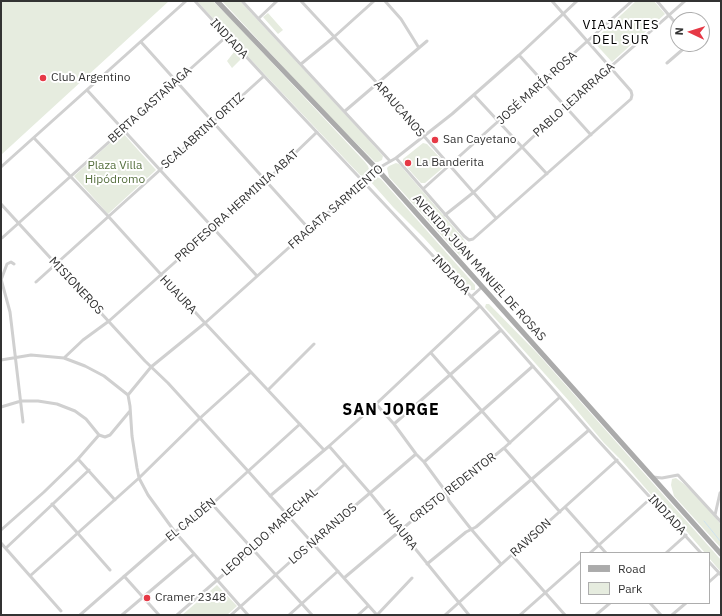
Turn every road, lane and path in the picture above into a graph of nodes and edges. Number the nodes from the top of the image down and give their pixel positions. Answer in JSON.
{"nodes":[{"id":1,"x":186,"y":1,"type":"edge"},
{"id":2,"x":195,"y":1,"type":"edge"},
{"id":3,"x":217,"y":1,"type":"edge"},
{"id":4,"x":242,"y":1,"type":"edge"},
{"id":5,"x":277,"y":1,"type":"edge"},
{"id":6,"x":301,"y":1,"type":"edge"},
{"id":7,"x":374,"y":1,"type":"edge"},
{"id":8,"x":386,"y":1,"type":"edge"},
{"id":9,"x":552,"y":1,"type":"edge"},
{"id":10,"x":577,"y":1,"type":"edge"},
{"id":11,"x":632,"y":1,"type":"edge"},
{"id":12,"x":657,"y":1,"type":"edge"},
{"id":13,"x":685,"y":1,"type":"edge"},
{"id":14,"x":563,"y":15,"type":"junction"},
{"id":15,"x":669,"y":15,"type":"junction"},
{"id":16,"x":259,"y":18,"type":"junction"},
{"id":17,"x":227,"y":36,"type":"junction"},
{"id":18,"x":334,"y":37,"type":"junction"},
{"id":19,"x":141,"y":42,"type":"junction"},
{"id":20,"x":427,"y":42,"type":"dead end"},
{"id":21,"x":588,"y":42,"type":"junction"},
{"id":22,"x":419,"y":48,"type":"junction"},
{"id":23,"x":680,"y":52,"type":"edge"},
{"id":24,"x":519,"y":55,"type":"junction"},
{"id":25,"x":667,"y":63,"type":"dead end"},
{"id":26,"x":301,"y":64,"type":"junction"},
{"id":27,"x":610,"y":68,"type":"junction"},
{"id":28,"x":264,"y":76,"type":"junction"},
{"id":29,"x":176,"y":82,"type":"junction"},
{"id":30,"x":542,"y":82,"type":"junction"},
{"id":31,"x":378,"y":84,"type":"junction"},
{"id":32,"x":87,"y":90,"type":"junction"},
{"id":33,"x":474,"y":95,"type":"junction"},
{"id":34,"x":565,"y":107,"type":"junction"},
{"id":35,"x":345,"y":111,"type":"junction"},
{"id":36,"x":499,"y":122,"type":"junction"},
{"id":37,"x":213,"y":123,"type":"junction"},
{"id":38,"x":122,"y":129,"type":"junction"},
{"id":39,"x":317,"y":132,"type":"junction"},
{"id":40,"x":591,"y":135,"type":"junction"},
{"id":41,"x":424,"y":137,"type":"junction"},
{"id":42,"x":34,"y":138,"type":"junction"},
{"id":43,"x":522,"y":146,"type":"junction"},
{"id":44,"x":396,"y":158,"type":"junction"},
{"id":45,"x":390,"y":161,"type":"junction"},
{"id":46,"x":450,"y":164,"type":"junction"},
{"id":47,"x":1,"y":167,"type":"edge"},
{"id":48,"x":377,"y":169,"type":"junction"},
{"id":49,"x":160,"y":170,"type":"junction"},
{"id":50,"x":547,"y":174,"type":"junction"},
{"id":51,"x":71,"y":176,"type":"junction"},
{"id":52,"x":266,"y":180,"type":"junction"},
{"id":53,"x":363,"y":181,"type":"junction"},
{"id":54,"x":423,"y":189,"type":"junction"},
{"id":55,"x":474,"y":192,"type":"junction"},
{"id":56,"x":1,"y":204,"type":"edge"},
{"id":57,"x":446,"y":215,"type":"junction"},
{"id":58,"x":108,"y":216,"type":"junction"},
{"id":59,"x":496,"y":218,"type":"junction"},
{"id":60,"x":19,"y":223,"type":"junction"},
{"id":61,"x":213,"y":228,"type":"junction"},
{"id":62,"x":310,"y":230,"type":"junction"},
{"id":63,"x":2,"y":238,"type":"dead end"},
{"id":64,"x":14,"y":264,"type":"dead end"},
{"id":65,"x":56,"y":264,"type":"junction"},
{"id":66,"x":160,"y":275,"type":"junction"},
{"id":67,"x":257,"y":276,"type":"junction"},
{"id":68,"x":1,"y":279,"type":"edge"},
{"id":69,"x":36,"y":282,"type":"dead end"},
{"id":70,"x":482,"y":287,"type":"junction"},
{"id":71,"x":472,"y":297,"type":"junction"},
{"id":72,"x":480,"y":306,"type":"junction"},
{"id":73,"x":109,"y":321,"type":"junction"},
{"id":74,"x":205,"y":323,"type":"junction"},
{"id":75,"x":501,"y":330,"type":"junction"},
{"id":76,"x":314,"y":344,"type":"dead end"},
{"id":77,"x":431,"y":353,"type":"junction"},
{"id":78,"x":16,"y":356,"type":"junction"},
{"id":79,"x":64,"y":358,"type":"junction"},
{"id":80,"x":1,"y":360,"type":"edge"},
{"id":81,"x":533,"y":366,"type":"junction"},
{"id":82,"x":151,"y":368,"type":"junction"},
{"id":83,"x":251,"y":372,"type":"junction"},
{"id":84,"x":450,"y":375,"type":"junction"},
{"id":85,"x":268,"y":390,"type":"junction"},
{"id":86,"x":128,"y":395,"type":"junction"},
{"id":87,"x":560,"y":397,"type":"junction"},
{"id":88,"x":21,"y":401,"type":"junction"},
{"id":89,"x":376,"y":404,"type":"junction"},
{"id":90,"x":1,"y":407,"type":"edge"},
{"id":91,"x":131,"y":410,"type":"junction"},
{"id":92,"x":482,"y":411,"type":"junction"},
{"id":93,"x":199,"y":419,"type":"junction"},
{"id":94,"x":24,"y":422,"type":"dead end"},
{"id":95,"x":300,"y":424,"type":"junction"},
{"id":96,"x":394,"y":424,"type":"junction"},
{"id":97,"x":589,"y":430,"type":"junction"},
{"id":98,"x":99,"y":435,"type":"junction"},
{"id":99,"x":510,"y":443,"type":"junction"},
{"id":100,"x":329,"y":446,"type":"junction"},
{"id":101,"x":504,"y":448,"type":"junction"},
{"id":102,"x":324,"y":450,"type":"junction"},
{"id":103,"x":416,"y":454,"type":"junction"},
{"id":104,"x":78,"y":459,"type":"junction"},
{"id":105,"x":617,"y":460,"type":"junction"},
{"id":106,"x":424,"y":462,"type":"junction"},
{"id":107,"x":345,"y":464,"type":"junction"},
{"id":108,"x":88,"y":470,"type":"junction"},
{"id":109,"x":248,"y":471,"type":"junction"},
{"id":110,"x":653,"y":477,"type":"junction"},
{"id":111,"x":139,"y":478,"type":"junction"},
{"id":112,"x":531,"y":479,"type":"junction"},
{"id":113,"x":446,"y":492,"type":"junction"},
{"id":114,"x":721,"y":492,"type":"edge"},
{"id":115,"x":370,"y":493,"type":"junction"},
{"id":116,"x":270,"y":496,"type":"junction"},
{"id":117,"x":651,"y":498,"type":"junction"},
{"id":118,"x":115,"y":500,"type":"junction"},
{"id":119,"x":52,"y":504,"type":"junction"},
{"id":120,"x":212,"y":504,"type":"junction"},
{"id":121,"x":566,"y":507,"type":"junction"},
{"id":122,"x":560,"y":512,"type":"junction"},
{"id":123,"x":715,"y":515,"type":"junction"},
{"id":124,"x":288,"y":516,"type":"junction"},
{"id":125,"x":721,"y":522,"type":"edge"},
{"id":126,"x":471,"y":529,"type":"junction"},
{"id":127,"x":1,"y":530,"type":"edge"},
{"id":128,"x":399,"y":530,"type":"junction"},
{"id":129,"x":175,"y":532,"type":"junction"},
{"id":130,"x":78,"y":533,"type":"junction"},
{"id":131,"x":686,"y":535,"type":"junction"},
{"id":132,"x":1,"y":543,"type":"edge"},
{"id":133,"x":311,"y":543,"type":"junction"},
{"id":134,"x":599,"y":545,"type":"junction"},
{"id":135,"x":6,"y":548,"type":"junction"},
{"id":136,"x":254,"y":550,"type":"junction"},
{"id":137,"x":591,"y":552,"type":"edge"},
{"id":138,"x":605,"y":552,"type":"edge"},
{"id":139,"x":667,"y":552,"type":"edge"},
{"id":140,"x":700,"y":552,"type":"edge"},
{"id":141,"x":194,"y":554,"type":"junction"},
{"id":142,"x":721,"y":554,"type":"edge"},
{"id":143,"x":512,"y":555,"type":"junction"},
{"id":144,"x":580,"y":562,"type":"edge"},
{"id":145,"x":710,"y":563,"type":"edge"},
{"id":146,"x":427,"y":564,"type":"junction"},
{"id":147,"x":501,"y":564,"type":"junction"},
{"id":148,"x":110,"y":570,"type":"dead end"},
{"id":149,"x":338,"y":571,"type":"junction"},
{"id":150,"x":720,"y":574,"type":"edge"},
{"id":151,"x":276,"y":575,"type":"junction"},
{"id":152,"x":30,"y":576,"type":"junction"},
{"id":153,"x":124,"y":576,"type":"junction"},
{"id":154,"x":344,"y":578,"type":"junction"},
{"id":155,"x":412,"y":578,"type":"dead end"},
{"id":156,"x":217,"y":580,"type":"junction"},
{"id":157,"x":710,"y":581,"type":"edge"},
{"id":158,"x":545,"y":592,"type":"junction"},
{"id":159,"x":143,"y":597,"type":"junction"},
{"id":160,"x":458,"y":603,"type":"junction"},
{"id":161,"x":302,"y":604,"type":"junction"},
{"id":162,"x":609,"y":604,"type":"edge"},
{"id":163,"x":651,"y":604,"type":"edge"},
{"id":164,"x":685,"y":604,"type":"edge"},
{"id":165,"x":368,"y":606,"type":"junction"},
{"id":166,"x":240,"y":607,"type":"junction"},
{"id":167,"x":61,"y":611,"type":"dead end"},
{"id":168,"x":80,"y":615,"type":"edge"},
{"id":169,"x":122,"y":615,"type":"edge"},
{"id":170,"x":159,"y":615,"type":"edge"},
{"id":171,"x":177,"y":615,"type":"edge"},
{"id":172,"x":231,"y":615,"type":"edge"},
{"id":173,"x":248,"y":615,"type":"edge"},
{"id":174,"x":289,"y":615,"type":"edge"},
{"id":175,"x":312,"y":615,"type":"edge"},
{"id":176,"x":358,"y":615,"type":"edge"},
{"id":177,"x":377,"y":615,"type":"edge"},
{"id":178,"x":445,"y":615,"type":"edge"},
{"id":179,"x":469,"y":615,"type":"edge"},
{"id":180,"x":520,"y":615,"type":"edge"},
{"id":181,"x":566,"y":615,"type":"edge"},
{"id":182,"x":596,"y":615,"type":"edge"},
{"id":183,"x":661,"y":615,"type":"edge"},
{"id":184,"x":672,"y":615,"type":"edge"}],
"edges":[{"from":1,"to":19,"type":"street"},
{"from":2,"to":17,"type":"street","name":"INDIADA"},
{"from":3,"to":48,"type":"main road","name":"AVENIDA JUAN MANUEL DE ROSAS"},
{"from":4,"to":16,"type":"street"},
{"from":5,"to":16,"type":"street"},
{"from":6,"to":18,"type":"street","name":"ARAUCANOS"},
{"from":7,"to":18,"type":"street"},
{"from":8,"to":22,"type":"street"},
{"from":9,"to":14,"type":"street"},
{"from":10,"to":14,"type":"street","name":"FRAGATA SARMIENTO"},
{"from":11,"to":21,"type":"street","name":"JOSÉ MARÍA ROSA"},
{"from":12,"to":15,"type":"street"},
{"from":13,"to":15,"type":"street","name":"PABLO LEJARRAGA"},
{"from":14,"to":21,"type":"street"},
{"from":14,"to":24,"type":"street","name":"FRAGATA SARMIENTO"},
{"from":15,"to":27,"type":"street","name":"PABLO LEJARRAGA"},
{"from":16,"to":26,"type":"street"},
{"from":17,"to":28,"type":"street","name":"INDIADA"},
{"from":17,"to":29,"type":"street","name":"BERTA GASTAÑAGA"},
{"from":18,"to":26,"type":"street"},
{"from":18,"to":31,"type":"street","name":"ARAUCANOS"},
{"from":19,"to":29,"type":"street"},
{"from":19,"to":32,"type":"street"},
{"from":20,"to":22,"type":"street"},
{"from":21,"to":27,"type":"street"},
{"from":21,"to":30,"type":"street","name":"JOSÉ MARÍA ROSA"},
{"from":22,"to":31,"type":"street"},
{"from":23,"to":25,"type":"street"},
{"from":24,"to":30,"type":"street"},
{"from":24,"to":33,"type":"street","name":"FRAGATA SARMIENTO"},
{"from":26,"to":35,"type":"street"},
{"from":27,"to":34,"type":"street","name":"PABLO LEJARRAGA"},
{"from":27,"to":40,"type":"street"},
{"from":28,"to":37,"type":"street","name":"SCALABRINI ORTIZ"},
{"from":28,"to":39,"type":"street","name":"INDIADA"},
{"from":29,"to":37,"type":"street"},
{"from":29,"to":38,"type":"street","name":"BERTA GASTAÑAGA"},
{"from":30,"to":34,"type":"street"},
{"from":30,"to":36,"type":"street","name":"JOSÉ MARÍA ROSA"},
{"from":31,"to":35,"type":"street"},
{"from":31,"to":41,"type":"street","name":"ARAUCANOS"},
{"from":32,"to":38,"type":"street"},
{"from":32,"to":42,"type":"street"},
{"from":33,"to":36,"type":"street"},
{"from":33,"to":41,"type":"street","name":"FRAGATA SARMIENTO"},
{"from":34,"to":40,"type":"street"},
{"from":34,"to":43,"type":"street","name":"PABLO LEJARRAGA"},
{"from":35,"to":45,"type":"street"},
{"from":36,"to":43,"type":"street"},
{"from":36,"to":46,"type":"street","name":"JOSÉ MARÍA ROSA"},
{"from":37,"to":49,"type":"street","name":"SCALABRINI ORTIZ"},
{"from":37,"to":52,"type":"street"},
{"from":38,"to":49,"type":"street"},
{"from":38,"to":51,"type":"street","name":"BERTA GASTAÑAGA"},
{"from":39,"to":52,"type":"street","name":"PROFESORA HERMINIA ABAT"},
{"from":39,"to":53,"type":"street","name":"INDIADA"},
{"from":40,"to":50,"type":"street"},
{"from":41,"to":44,"type":"street","name":"FRAGATA SARMIENTO"},
{"from":41,"to":46,"type":"street","name":"ARAUCANOS"},
{"from":42,"to":47,"type":"street"},
{"from":42,"to":51,"type":"street","name":"HUAURA"},
{"from":43,"to":50,"type":"street"},
{"from":43,"to":55,"type":"street","name":"PABLO LEJARRAGA"},
{"from":44,"to":45,"type":"street","name":"FRAGATA SARMIENTO"},
{"from":44,"to":54,"type":"street"},
{"from":45,"to":48,"type":"street","name":"FRAGATA SARMIENTO"},
{"from":46,"to":54,"type":"street","name":"JOSÉ MARÍA ROSA"},
{"from":46,"to":55,"type":"street","name":"ARAUCANOS"},
{"from":48,"to":53,"type":"street","name":"FRAGATA SARMIENTO"},
{"from":48,"to":70,"type":"main road","name":"AVENIDA JUAN MANUEL DE ROSAS"},
{"from":49,"to":58,"type":"street","name":"SCALABRINI ORTIZ"},
{"from":49,"to":61,"type":"street"},
{"from":50,"to":59,"type":"street"},
{"from":51,"to":58,"type":"street","name":"HUAURA"},
{"from":51,"to":60,"type":"street","name":"BERTA GASTAÑAGA"},
{"from":52,"to":61,"type":"street","name":"PROFESORA HERMINIA ABAT"},
{"from":52,"to":62,"type":"street"},
{"from":53,"to":62,"type":"street","name":"FRAGATA SARMIENTO"},
{"from":53,"to":71,"type":"street","name":"INDIADA"},
{"from":54,"to":57,"type":"street"},
{"from":55,"to":57,"type":"street","name":"PABLO LEJARRAGA"},
{"from":55,"to":59,"type":"street","name":"ARAUCANOS"},
{"from":56,"to":60,"type":"street","name":"MISIONEROS"},
{"from":57,"to":59,"type":"street"},
{"from":58,"to":65,"type":"street","name":"SCALABRINI ORTIZ"},
{"from":58,"to":66,"type":"street","name":"HUAURA"},
{"from":60,"to":63,"type":"street","name":"BERTA GASTAÑAGA"},
{"from":60,"to":65,"type":"street","name":"MISIONEROS"},
{"from":61,"to":66,"type":"street","name":"PROFESORA HERMINIA ABAT"},
{"from":61,"to":67,"type":"street"},
{"from":62,"to":67,"type":"street","name":"FRAGATA SARMIENTO"},
{"from":64,"to":68,"type":"street"},
{"from":65,"to":69,"type":"street","name":"SCALABRINI ORTIZ"},
{"from":65,"to":73,"type":"street","name":"MISIONEROS"},
{"from":66,"to":73,"type":"street","name":"PROFESORA HERMINIA ABAT"},
{"from":66,"to":74,"type":"street","name":"HUAURA"},
{"from":67,"to":74,"type":"street","name":"FRAGATA SARMIENTO"},
{"from":68,"to":78,"type":"street"},
{"from":70,"to":71,"type":"street"},
{"from":70,"to":110,"type":"main road","name":"AVENIDA JUAN MANUEL DE ROSAS"},
{"from":71,"to":72,"type":"street","name":"INDIADA"},
{"from":72,"to":75,"type":"street","name":"INDIADA"},
{"from":72,"to":77,"type":"street"},
{"from":73,"to":79,"type":"street","name":"PROFESORA HERMINIA ABAT"},
{"from":73,"to":82,"type":"street","name":"MISIONEROS"},
{"from":74,"to":82,"type":"street","name":"FRAGATA SARMIENTO"},
{"from":74,"to":83,"type":"street","name":"HUAURA"},
{"from":75,"to":81,"type":"street","name":"INDIADA"},
{"from":75,"to":84,"type":"street"},
{"from":76,"to":85,"type":"street"},
{"from":77,"to":84,"type":"street"},
{"from":77,"to":89,"type":"street"},
{"from":78,"to":79,"type":"street"},
{"from":78,"to":80,"type":"street"},
{"from":78,"to":88,"type":"street"},
{"from":79,"to":86,"type":"street"},
{"from":81,"to":87,"type":"street","name":"INDIADA"},
{"from":81,"to":92,"type":"street"},
{"from":82,"to":86,"type":"street","name":"FRAGATA SARMIENTO"},
{"from":82,"to":93,"type":"street","name":"MISIONEROS"},
{"from":83,"to":85,"type":"street","name":"HUAURA"},
{"from":83,"to":93,"type":"street"},
{"from":84,"to":92,"type":"street"},
{"from":84,"to":96,"type":"street"},
{"from":85,"to":95,"type":"street","name":"HUAURA"},
{"from":86,"to":91,"type":"street"},
{"from":87,"to":97,"type":"street","name":"INDIADA"},
{"from":87,"to":99,"type":"street","name":"CRISTO REDENTOR"},
{"from":88,"to":90,"type":"street"},
{"from":88,"to":94,"type":"street"},
{"from":88,"to":98,"type":"street"},
{"from":89,"to":96,"type":"street"},
{"from":89,"to":100,"type":"street"},
{"from":91,"to":98,"type":"street"},
{"from":91,"to":111,"type":"street"},
{"from":92,"to":99,"type":"street"},
{"from":92,"to":106,"type":"street"},
{"from":93,"to":109,"type":"street","name":"MISIONEROS"},
{"from":93,"to":111,"type":"street"},
{"from":95,"to":102,"type":"street","name":"HUAURA"},
{"from":95,"to":109,"type":"street","name":"EL CALDÉN"},
{"from":96,"to":103,"type":"street"},
{"from":97,"to":105,"type":"street","name":"INDIADA"},
{"from":97,"to":112,"type":"street"},
{"from":98,"to":104,"type":"street"},
{"from":99,"to":101,"type":"street","name":"CRISTO REDENTOR"},
{"from":100,"to":102,"type":"street"},
{"from":100,"to":107,"type":"street","name":"HUAURA"},
{"from":101,"to":112,"type":"street"},
{"from":101,"to":113,"type":"street","name":"CRISTO REDENTOR"},
{"from":102,"to":116,"type":"street"},
{"from":103,"to":106,"type":"street"},
{"from":103,"to":115,"type":"street","name":"LOS NARANJOS"},
{"from":104,"to":108,"type":"street"},
{"from":104,"to":127,"type":"street"},
{"from":105,"to":117,"type":"street","name":"INDIADA"},
{"from":105,"to":121,"type":"street","name":"RAWSON"},
{"from":106,"to":113,"type":"street"},
{"from":107,"to":115,"type":"street","name":"HUAURA"},
{"from":107,"to":124,"type":"street","name":"LEOPOLDO MARECHAL"},
{"from":108,"to":118,"type":"street"},
{"from":108,"to":119,"type":"street"},
{"from":109,"to":116,"type":"street"},
{"from":109,"to":120,"type":"street","name":"EL CALDÉN"},
{"from":110,"to":123,"type":"street","name":"INDIADA"},
{"from":110,"to":142,"type":"main road","name":"AVENIDA JUAN MANUEL DE ROSAS"},
{"from":111,"to":118,"type":"street"},
{"from":111,"to":129,"type":"street"},
{"from":112,"to":122,"type":"street"},
{"from":112,"to":126,"type":"street"},
{"from":113,"to":126,"type":"street"},
{"from":113,"to":128,"type":"street","name":"CRISTO REDENTOR"},
{"from":114,"to":123,"type":"street"},
{"from":115,"to":128,"type":"street","name":"HUAURA"},
{"from":115,"to":133,"type":"street","name":"LOS NARANJOS"},
{"from":116,"to":124,"type":"street"},
{"from":117,"to":131,"type":"street","name":"INDIADA"},
{"from":117,"to":134,"type":"street"},
{"from":118,"to":130,"type":"street"},
{"from":119,"to":130,"type":"street"},
{"from":119,"to":135,"type":"street"},
{"from":120,"to":129,"type":"street","name":"EL CALDÉN"},
{"from":120,"to":136,"type":"street"},
{"from":121,"to":122,"type":"street","name":"RAWSON"},
{"from":121,"to":134,"type":"street"},
{"from":122,"to":143,"type":"street","name":"RAWSON"},
{"from":123,"to":125,"type":"street","name":"INDIADA"},
{"from":124,"to":133,"type":"street"},
{"from":124,"to":136,"type":"street","name":"LEOPOLDO MARECHAL"},
{"from":126,"to":146,"type":"street"},
{"from":126,"to":147,"type":"street"},
{"from":128,"to":146,"type":"street","name":"HUAURA"},
{"from":128,"to":154,"type":"street","name":"CRISTO REDENTOR"},
{"from":129,"to":141,"type":"street"},
{"from":129,"to":153,"type":"street","name":"EL CALDÉN"},
{"from":130,"to":148,"type":"street"},
{"from":130,"to":152,"type":"street"},
{"from":131,"to":139,"type":"street"},
{"from":131,"to":140,"type":"street","name":"INDIADA"},
{"from":132,"to":135,"type":"street"},
{"from":133,"to":149,"type":"street"},
{"from":133,"to":151,"type":"street","name":"LOS NARANJOS"},
{"from":134,"to":137,"type":"street"},
{"from":134,"to":138,"type":"street"},
{"from":135,"to":152,"type":"street"},
{"from":136,"to":151,"type":"street"},
{"from":136,"to":156,"type":"street","name":"LEOPOLDO MARECHAL"},
{"from":141,"to":156,"type":"street"},
{"from":141,"to":159,"type":"street"},
{"from":143,"to":147,"type":"street","name":"RAWSON"},
{"from":143,"to":158,"type":"street"},
{"from":144,"to":158,"type":"street"},
{"from":145,"to":150,"type":"street"},
{"from":146,"to":160,"type":"street","name":"HUAURA"},
{"from":147,"to":160,"type":"street","name":"RAWSON"},
{"from":149,"to":154,"type":"street"},
{"from":149,"to":161,"type":"street"},
{"from":150,"to":157,"type":"street"},
{"from":151,"to":161,"type":"street"},
{"from":151,"to":166,"type":"street","name":"LOS NARANJOS"},
{"from":152,"to":167,"type":"street"},
{"from":153,"to":159,"type":"street"},
{"from":153,"to":168,"type":"street","name":"EL CALDÉN"},
{"from":154,"to":165,"type":"street"},
{"from":155,"to":177,"type":"street"},
{"from":156,"to":166,"type":"street"},
{"from":156,"to":171,"type":"street","name":"LEOPOLDO MARECHAL"},
{"from":158,"to":180,"type":"street"},
{"from":158,"to":181,"type":"street"},
{"from":159,"to":169,"type":"street"},
{"from":159,"to":170,"type":"street"},
{"from":160,"to":178,"type":"street","name":"RAWSON"},
{"from":160,"to":179,"type":"street","name":"HUAURA"},
{"from":161,"to":174,"type":"street"},
{"from":161,"to":175,"type":"street"},
{"from":162,"to":182,"type":"street"},
{"from":163,"to":183,"type":"street"},
{"from":164,"to":184,"type":"street"},
{"from":165,"to":176,"type":"street"},
{"from":165,"to":177,"type":"street"},
{"from":166,"to":172,"type":"street","name":"LOS NARANJOS"},
{"from":166,"to":173,"type":"street"}]}
